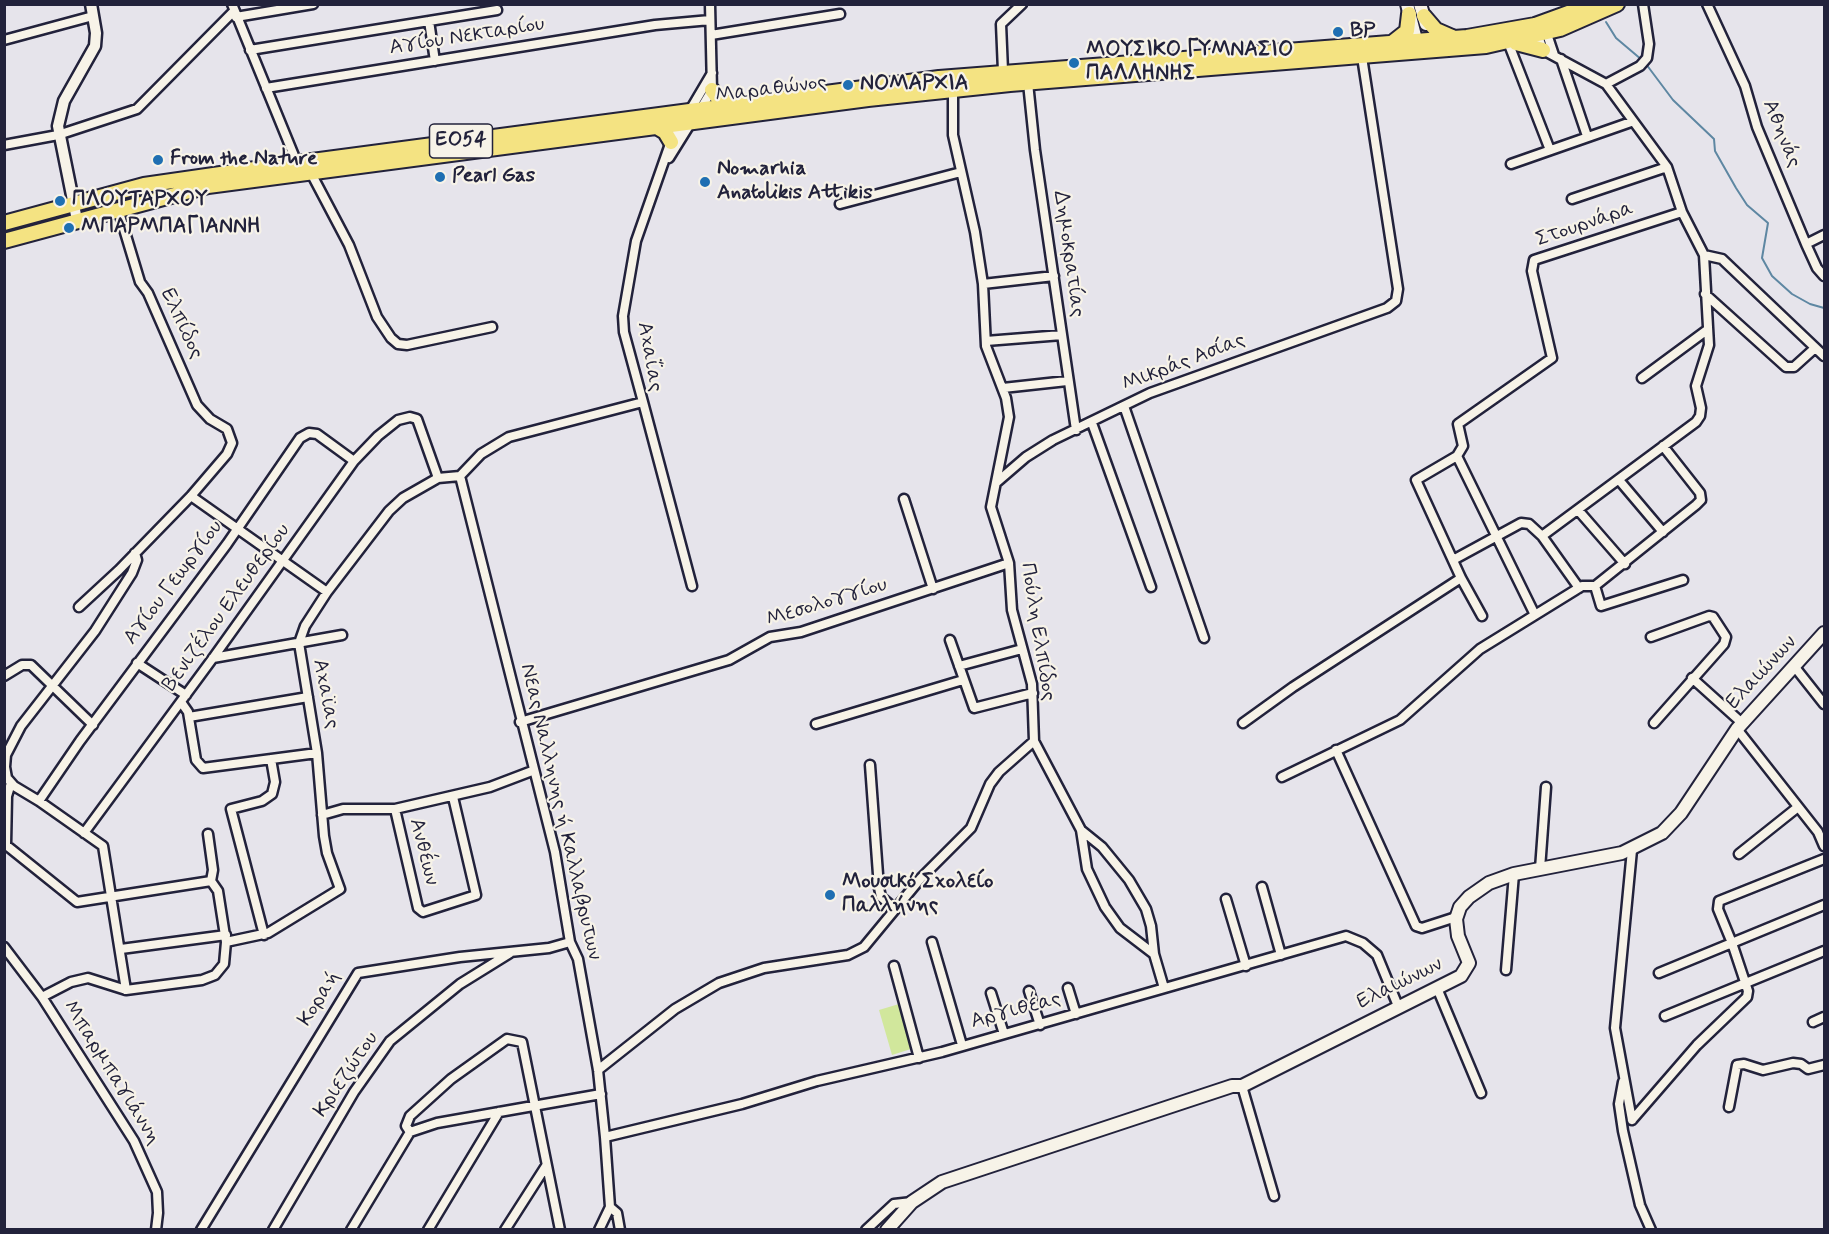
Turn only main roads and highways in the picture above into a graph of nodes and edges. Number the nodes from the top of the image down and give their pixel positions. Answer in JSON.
{"nodes":[{"id":1,"x":1593,"y":4,"type":"edge"},
{"id":2,"x":1617,"y":4,"type":"edge"},
{"id":3,"x":1408,"y":9,"type":"edge"},
{"id":4,"x":1422,"y":10,"type":"edge"},
{"id":5,"x":1541,"y":29,"type":"junction"},
{"id":6,"x":1460,"y":38,"type":"junction"},
{"id":7,"x":1394,"y":42,"type":"junction"},
{"id":8,"x":1508,"y":42,"type":"junction"},
{"id":9,"x":1425,"y":46,"type":"junction"},
{"id":10,"x":1553,"y":55,"type":"road end"},
{"id":11,"x":953,"y":83,"type":"junction"},
{"id":12,"x":712,"y":90,"type":"road end"},
{"id":13,"x":730,"y":104,"type":"junction"},
{"id":14,"x":692,"y":115,"type":"junction"},
{"id":15,"x":655,"y":126,"type":"junction"},
{"id":16,"x":671,"y":141,"type":"road end"},
{"id":17,"x":76,"y":208,"type":"junction"},
{"id":18,"x":4,"y":223,"type":"edge"},
{"id":19,"x":4,"y":230,"type":"edge"},
{"id":20,"x":4,"y":241,"type":"edge"},
{"id":21,"x":1824,"y":633,"type":"edge"},
{"id":22,"x":887,"y":1230,"type":"edge"}],
"edges":[{"from":1,"to":5,"type":"main road","name":"Μαραθώνος","number":"ΕΟ54"},
{"from":2,"to":5,"type":"main road","name":"Μαραθώνος","number":"ΕΟ54"},
{"from":3,"to":7,"type":"main road"},
{"from":3,"to":9,"type":"main road"},
{"from":4,"to":6,"type":"main road"},
{"from":4,"to":9,"type":"main road"},
{"from":5,"to":6,"type":"main road","name":"Μαραθώνος","number":"ΕΟ54"},
{"from":5,"to":8,"type":"main road","name":"Μαραθώνος","number":"ΕΟ54"},
{"from":6,"to":9,"type":"main road","name":"Μαραθώνος","number":"ΕΟ54"},
{"from":7,"to":9,"type":"main road","name":"Μαραθώνος","number":"ΕΟ54"},
{"from":7,"to":11,"type":"main road","name":"Μαραθώνος","number":"ΕΟ54"},
{"from":8,"to":9,"type":"main road","name":"Μαραθώνος","number":"ΕΟ54"},
{"from":8,"to":10,"type":"main road"},
{"from":9,"to":11,"type":"main road","name":"Μαραθώνος","number":"ΕΟ54"},
{"from":11,"to":13,"type":"main road","name":"Μαραθώνος","number":"ΕΟ54"},
{"from":11,"to":14,"type":"main road","name":"Μαραθώνος","number":"ΕΟ54"},
{"from":12,"to":13,"type":"main road"},
{"from":13,"to":14,"type":"main road","name":"Μαραθώνος","number":"ΕΟ54"},
{"from":14,"to":15,"type":"main road","name":"Μαραθώνος","number":"ΕΟ54"},
{"from":14,"to":17,"type":"main road","name":"Μαραθώνος","number":"ΕΟ54"},
{"from":15,"to":16,"type":"main road"},
{"from":15,"to":17,"type":"main road","name":"Μαραθώνος","number":"ΕΟ54"},
{"from":17,"to":18,"type":"main road","name":"Μαραθώνος","number":"ΕΟ54"},
{"from":17,"to":19,"type":"main road"},
{"from":17,"to":20,"type":"main road","name":"Μαραθώνος","number":"ΕΟ54"},
{"from":21,"to":22,"type":"main road","name":"Ελαιώνων"}]}
